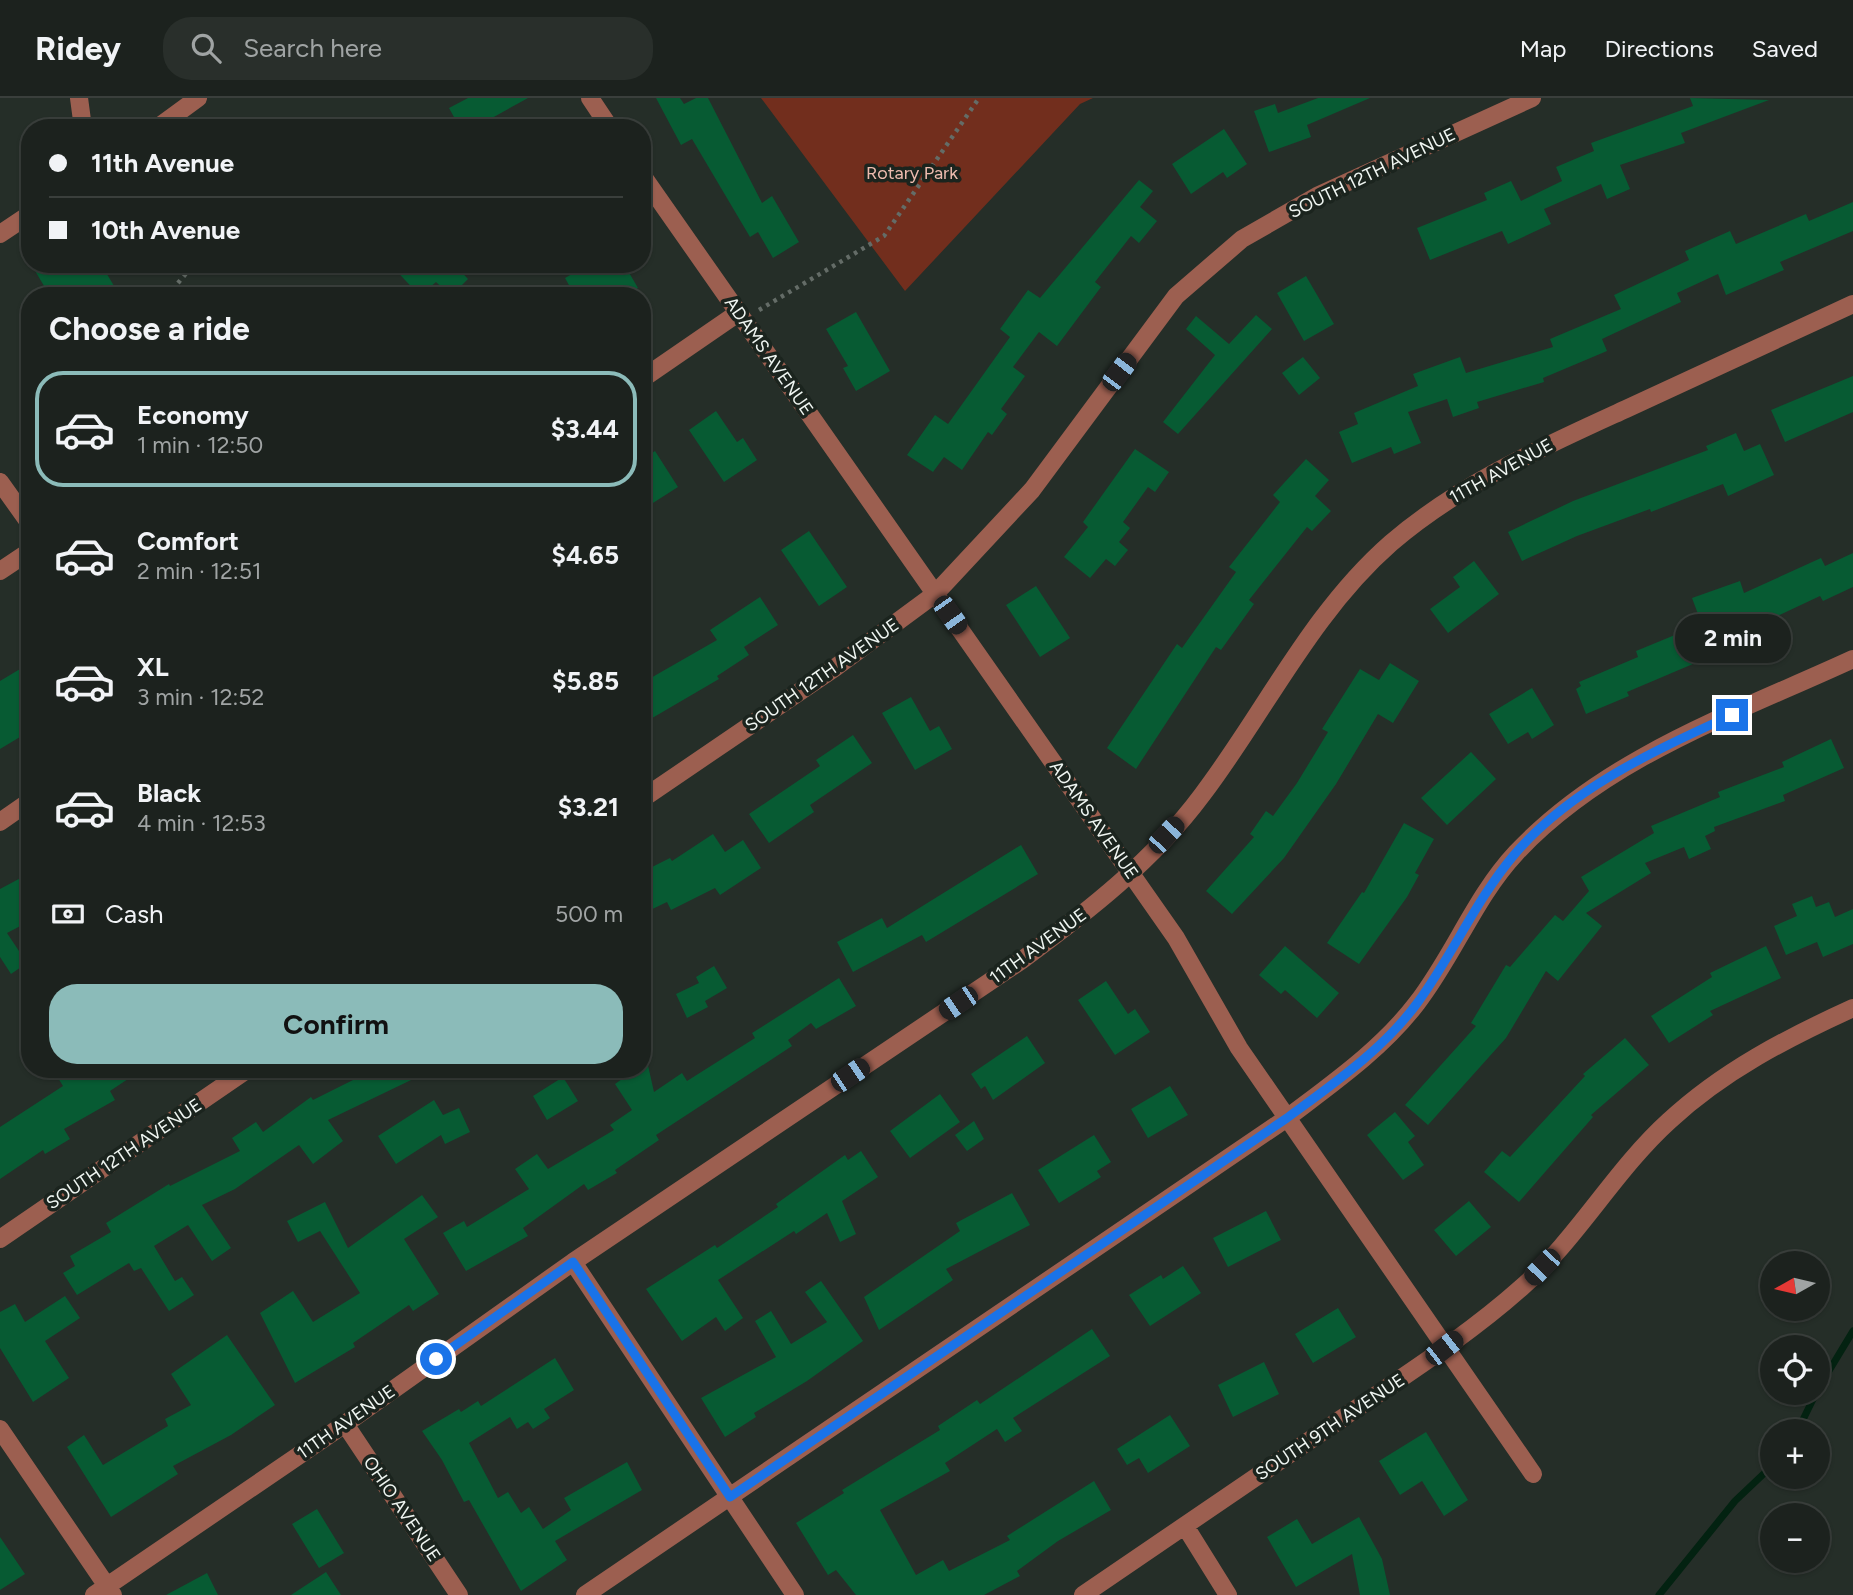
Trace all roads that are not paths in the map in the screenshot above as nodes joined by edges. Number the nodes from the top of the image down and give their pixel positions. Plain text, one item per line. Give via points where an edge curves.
1 (79, 98) edge
2 (198, 98) edge
3 (590, 98) edge
4 (1532, 98) edge
5 (82, 119) edge
6 (169, 119) edge
7 (604, 119) edge
8 (651, 188) edge
9 (21, 220) edge
10 (0, 234) edge
11 (1853, 304) edge
12 (741, 316) junction
13 (651, 373) edge
14 (0, 482) edge
15 (21, 511) edge
16 (21, 557) edge
17 (0, 571) edge
18 (935, 594) junction
19 (1853, 659) edge
20 (651, 793) edge
21 (21, 807) edge
22 (0, 822) edge
23 (1131, 873) junction
24 (1853, 1008) edge
25 (235, 1078) edge
26 (1287, 1118) junction
27 (0, 1239) edge
28 (573, 1262) junction
29 (1444, 1348) junction
30 (345, 1424) junction
31 (0, 1429) edge
32 (1533, 1474) dead end
33 (730, 1497) junction
34 (1185, 1526) junction
35 (105, 1592) edge
36 (459, 1595) edge
37 (585, 1595) edge
38 (795, 1595) edge
39 (1083, 1595) edge
40 (1228, 1595) edge

1 - 5 street
2 - 6 street
3 - 7 street
4 - 18 street, SOUTH 12TH AVENUE via 1317,196 1242,239 1176,296 1032,490
8 - 12 street, ADAMS AVENUE
9 - 10 street
11 - 23 street, 11TH AVENUE via 1527,454 1452,495 1390,544 1333,602 1201,797
12 - 13 street
12 - 18 street, ADAMS AVENUE
14 - 15 street
16 - 17 street
18 - 20 street, SOUTH 12TH AVENUE
18 - 23 street, ADAMS AVENUE
19 - 26 street via 1636,759 1567,806 1515,853 1482,897 1417,1003 1358,1065
21 - 22 street
23 - 26 street, ADAMS AVENUE
23 - 28 street, 11TH AVENUE via 1022,960
24 - 29 street, SOUTH 9TH AVENUE via 1800,1031 1728,1073 1668,1121 1580,1227 1522,1287
25 - 27 street, SOUTH 12TH AVENUE
26 - 29 street, ADAMS AVENUE
26 - 33 street
28 - 30 street, 11TH AVENUE
28 - 33 street
29 - 32 street, ADAMS AVENUE
29 - 34 street, SOUTH 9TH AVENUE
30 - 35 street, 11TH AVENUE
30 - 36 street, OHIO AVENUE
31 - 35 street
33 - 37 street
33 - 38 street
34 - 39 street, SOUTH 9TH AVENUE
34 - 40 street

